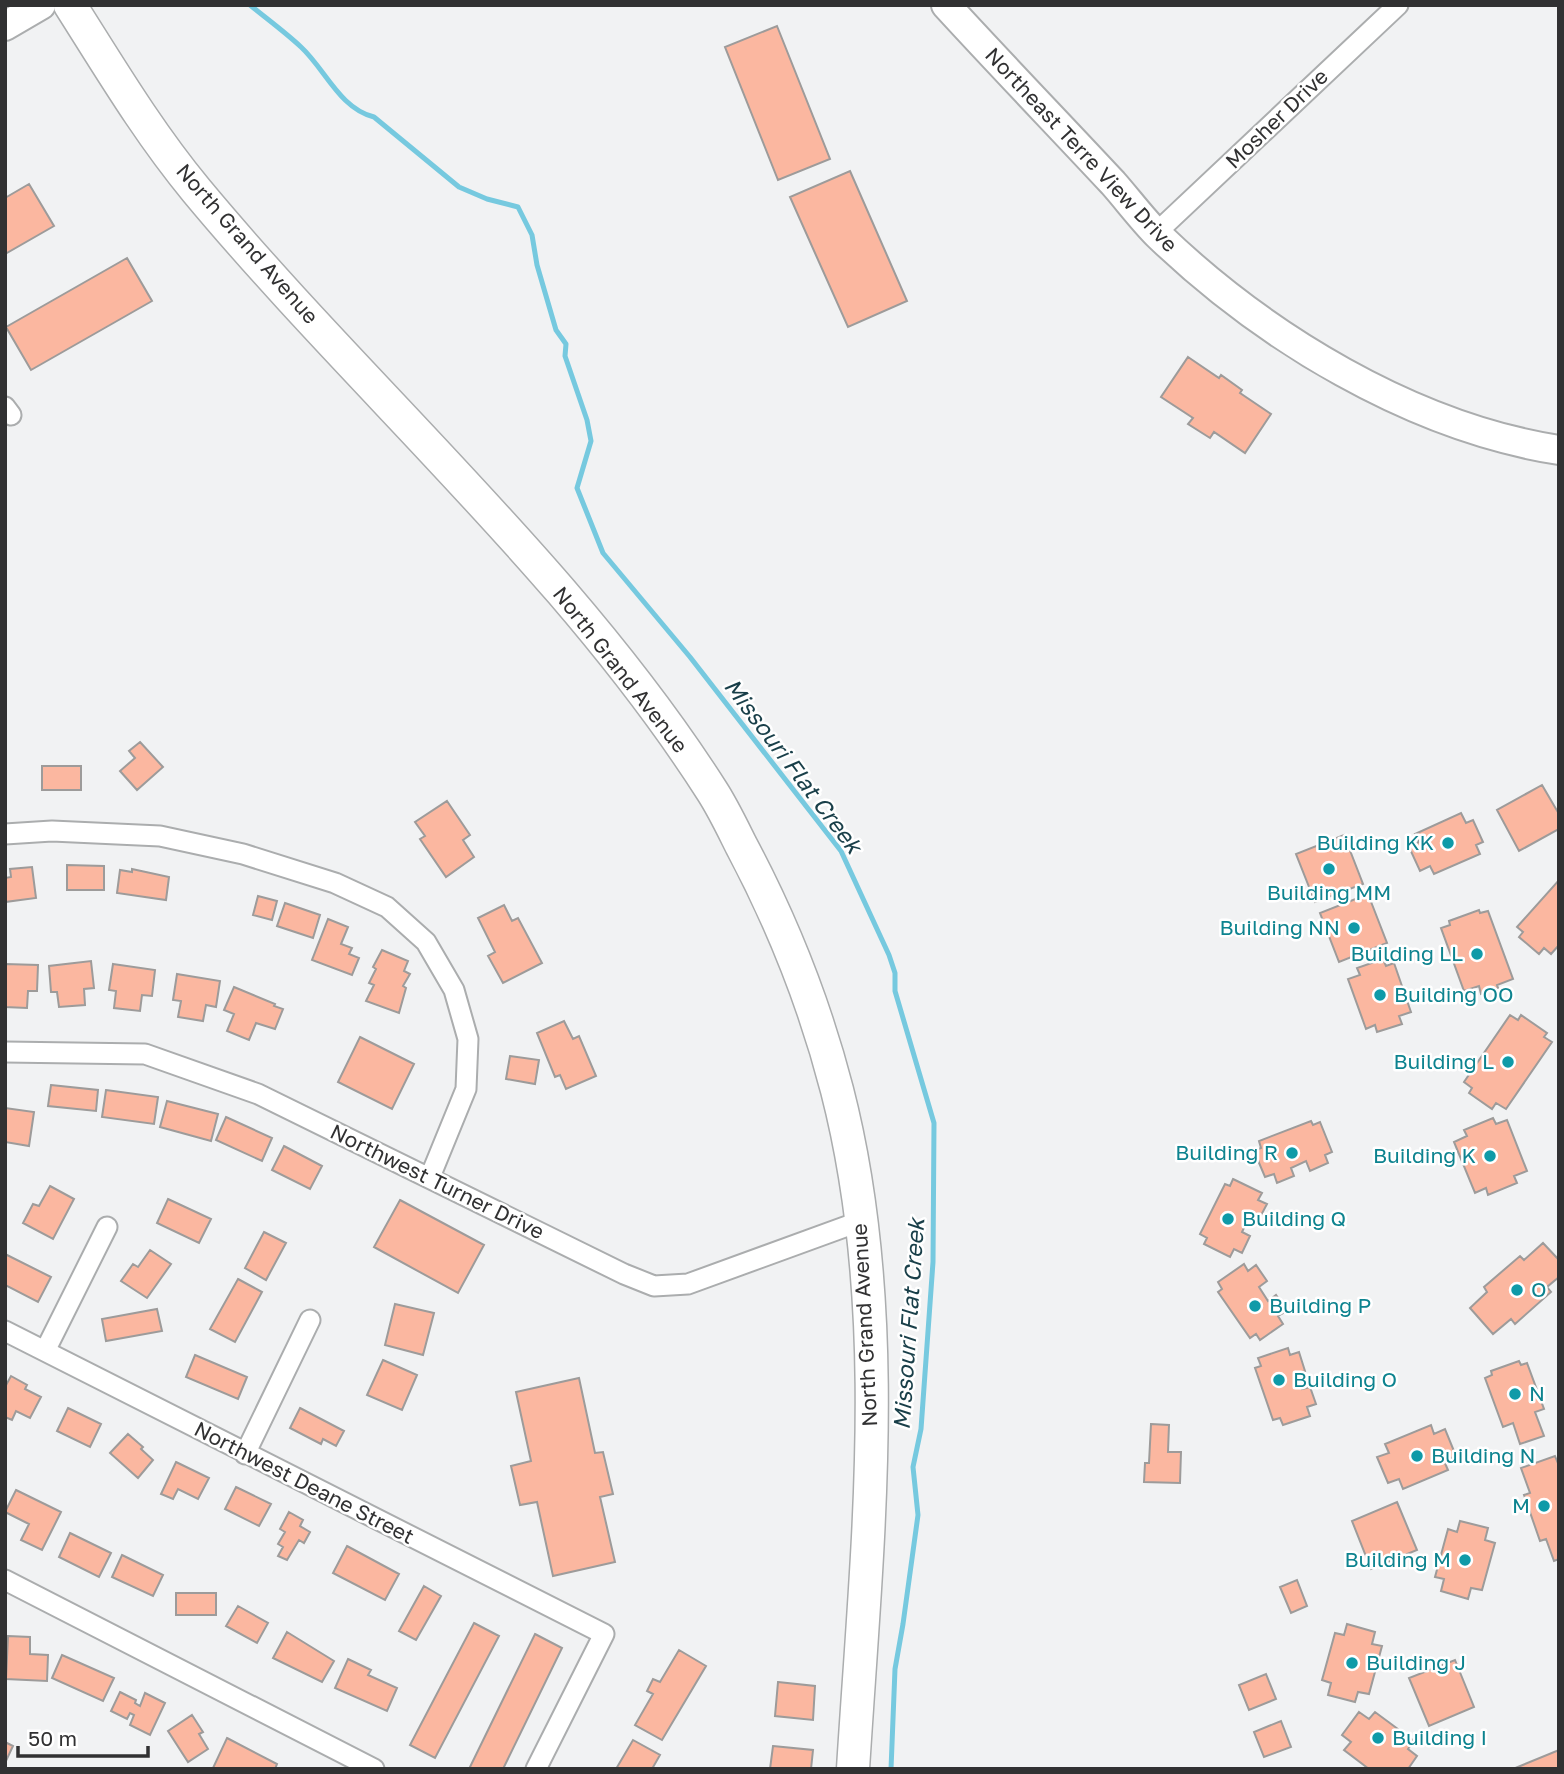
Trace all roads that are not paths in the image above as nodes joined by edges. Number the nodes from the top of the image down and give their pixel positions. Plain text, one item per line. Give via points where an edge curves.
1 (41, 5) edge
2 (70, 5) edge
3 (946, 5) edge
4 (1398, 5) edge
5 (5, 26) edge
6 (1156, 233) junction
7 (1559, 450) edge
8 (5, 835) edge
9 (5, 1052) edge
10 (430, 1177) junction
11 (861, 1221) junction
12 (107, 1227) dead end
13 (310, 1320) dead end
14 (5, 1331) edge
15 (45, 1351) junction
16 (245, 1454) junction
17 (5, 1580) edge
18 (374, 1769) edge
19 (536, 1769) edge
20 (853, 1769) edge

1 - 5 main road
2 - 11 main road, North Grand Avenue via 149,129 194,187 593,630 660,713 716,796 764,889 812,1006 838,1092
3 - 6 main road, Northeast Terre View Drive
4 - 6 street, Mosher Drive
6 - 7 main road, Northeast Terre View Drive via 1250,313 1336,368 1428,413
8 - 10 street via 52,831 160,836 243,854 335,883 387,907 426,942 454,990 468,1039 466,1089
9 - 10 street, Northwest Turner Drive via 145,1054 258,1094
10 - 11 street, Northwest Turner Drive via 654,1286 688,1284
11 - 20 main road, North Grand Avenue via 872,1447
12 - 15 street
13 - 16 street
14 - 15 street, Northwest Deane Street
15 - 16 street, Northwest Deane Street
16 - 19 street, Northwest Deane Street via 604,1634
17 - 18 street

